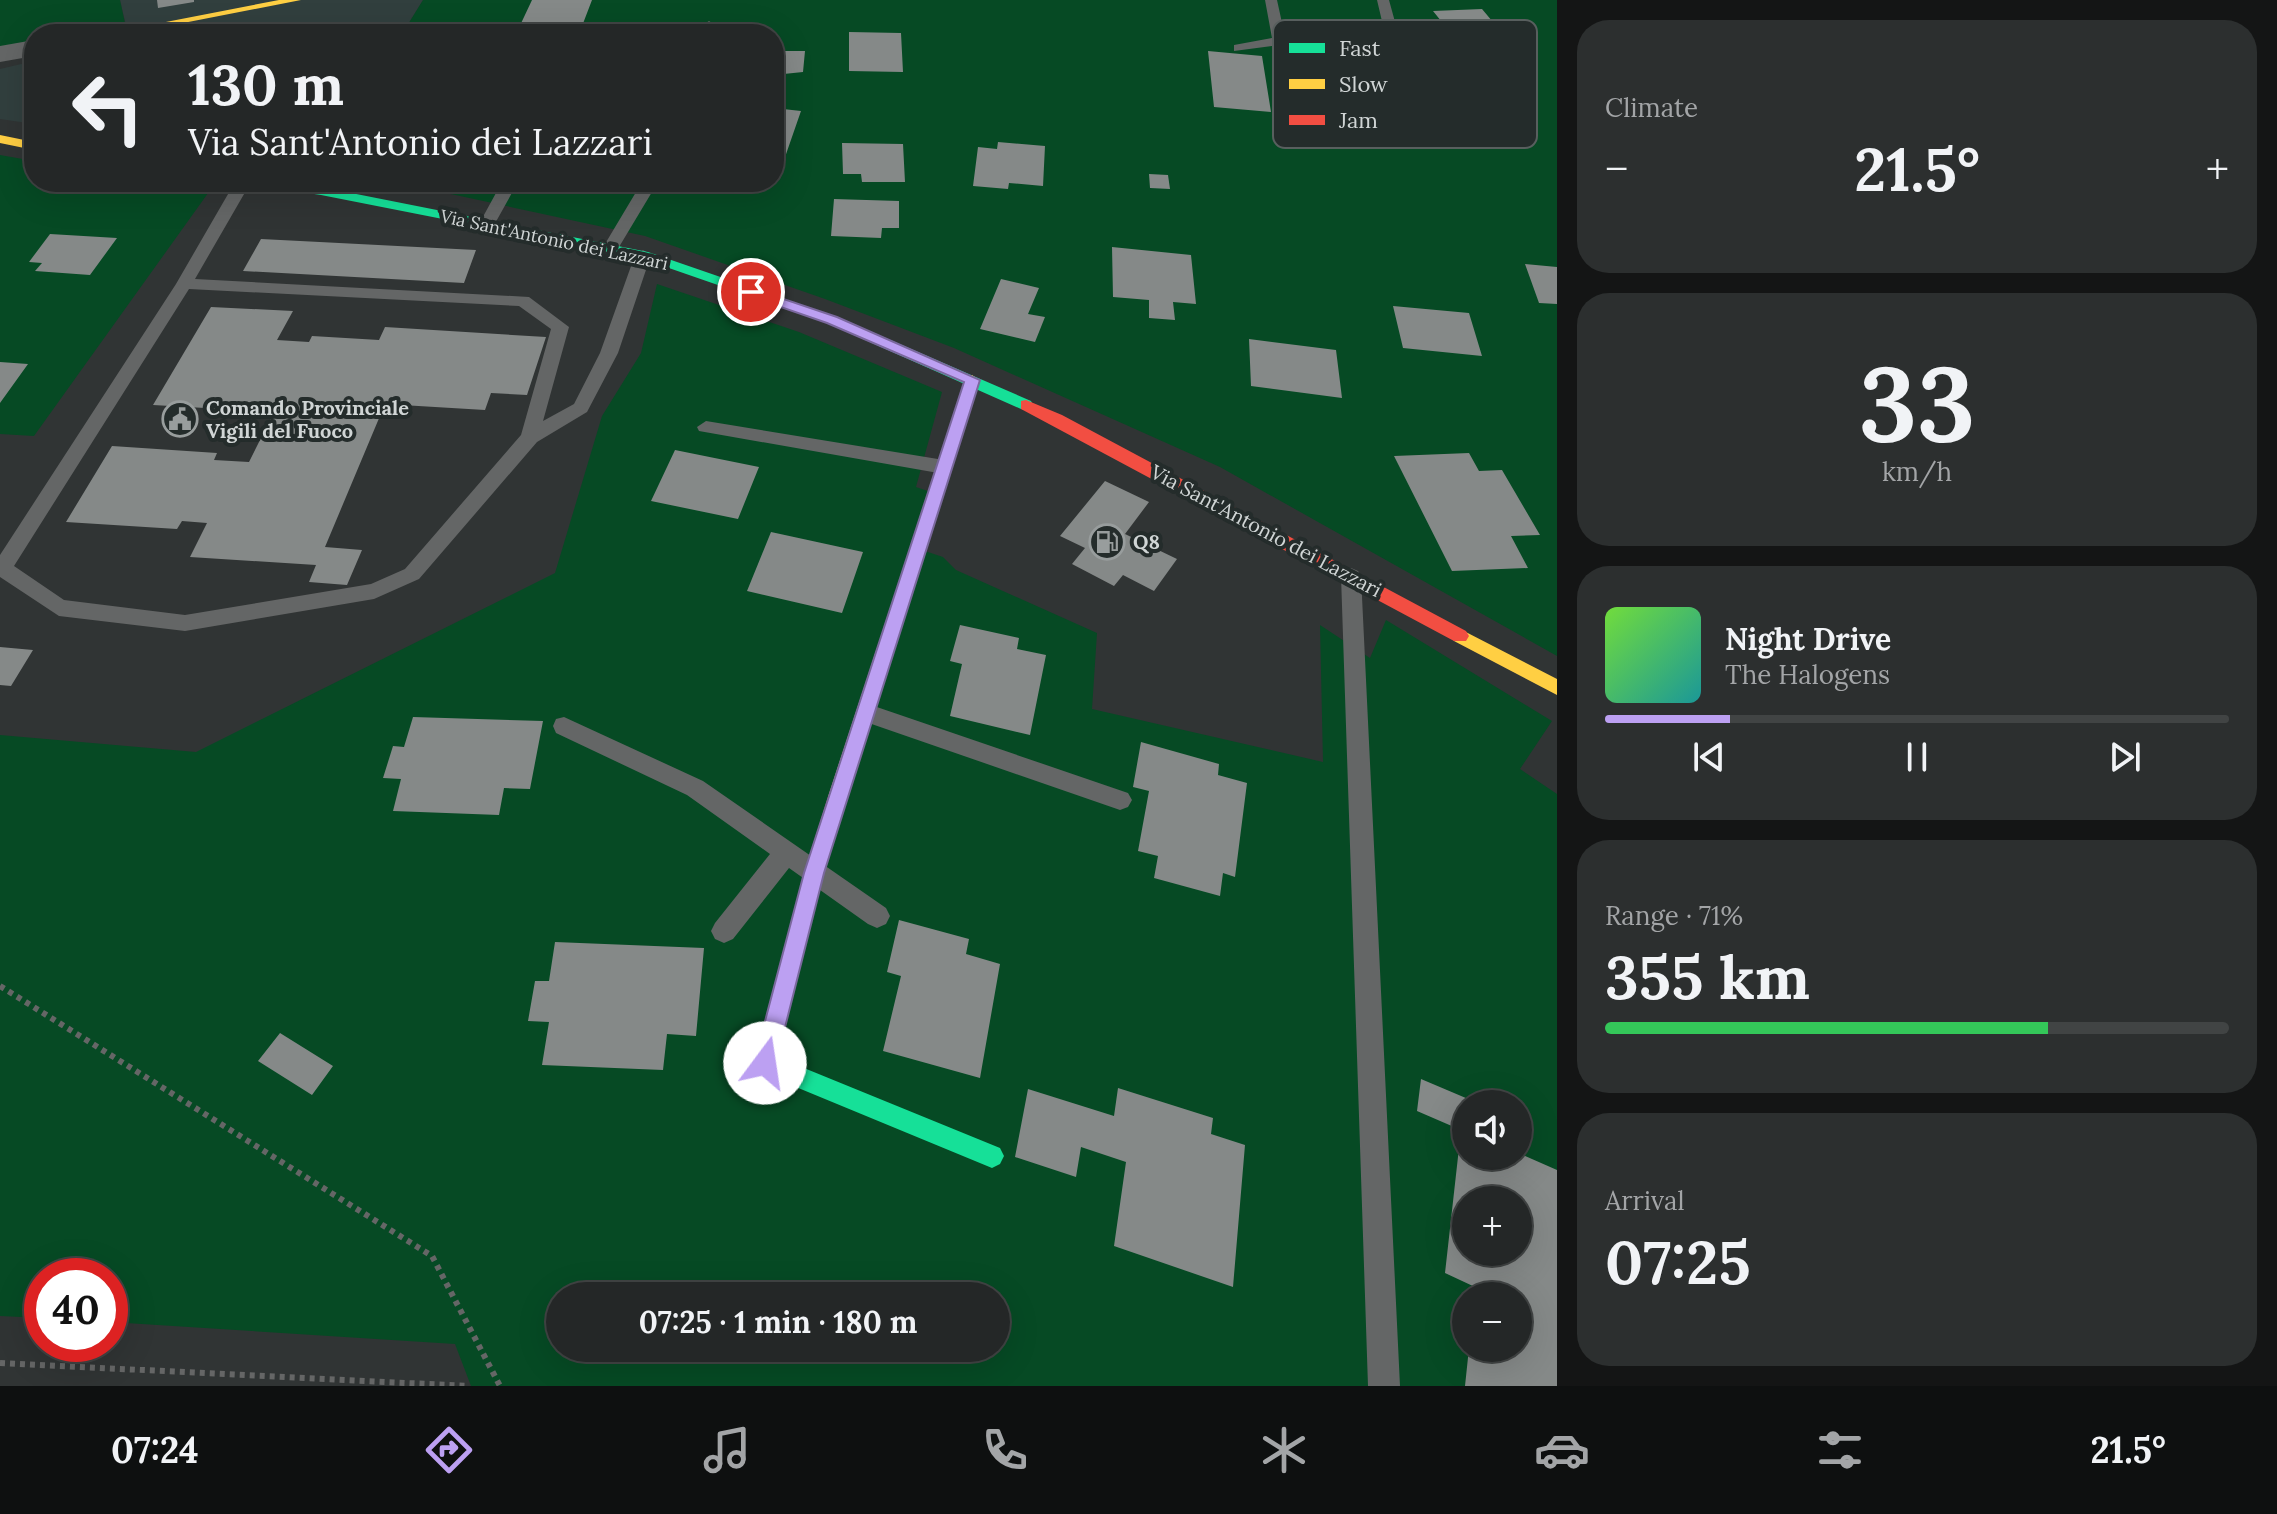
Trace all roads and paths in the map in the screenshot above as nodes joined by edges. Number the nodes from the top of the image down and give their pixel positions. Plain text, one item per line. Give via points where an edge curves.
1 (296, 0) edge
2 (1271, 0) edge
3 (1383, 0) edge
4 (1275, 20) edge
5 (1388, 20) edge
6 (164, 24) edge
7 (1273, 42) edge
8 (1239, 48) dead end
9 (24, 50) edge
10 (0, 54) edge
11 (0, 139) edge
12 (24, 144) edge
13 (237, 192) edge
14 (314, 192) edge
15 (505, 192) edge
16 (644, 192) edge
17 (487, 224) junction
18 (610, 249) junction
19 (643, 255) junction
20 (184, 284) junction
21 (972, 380) junction
22 (706, 427) dead end
23 (530, 437) junction
24 (944, 467) junction
25 (1351, 576) junction
26 (1557, 688) edge
27 (868, 713) junction
28 (564, 726) dead end
29 (1120, 800) dead end
30 (786, 853) junction
31 (814, 873) junction
32 (877, 916) dead end
33 (724, 931) dead end
34 (0, 986) edge
35 (992, 1156) dead end
36 (0, 1363) edge
37 (468, 1386) edge
38 (500, 1386) edge
39 (1384, 1386) edge

1 - 6 street
2 - 4 lane
3 - 5 lane
7 - 8 lane
9 - 10 street
11 - 12 street
13 - 20 lane
14 - 17 street, Via Sant'Antonio dei Lazzari
15 - 17 lane
16 - 18 lane
17 - 18 street, Via Sant'Antonio dei Lazzari
18 - 19 street, Via Sant'Antonio dei Lazzari
19 - 21 street, Via Sant'Antonio dei Lazzari via 832,320
19 - 23 lane via 609,353 581,408
20 - 23 lane via 523,301 560,327
20 - 23 lane via 2,568 59,608 185,623 374,591 412,574
21 - 24 street
21 - 25 street, Via Sant'Antonio dei Lazzari via 1057,419
22 - 24 lane
24 - 27 street
25 - 26 street, Via Sant'Antonio dei Lazzari
25 - 39 lane
27 - 29 lane
27 - 31 street
28 - 30 lane via 695,788
30 - 31 lane
30 - 33 lane
31 - 32 lane
31 - 35 street via 765,1063
34 - 38 path via 432,1256
36 - 37 path

